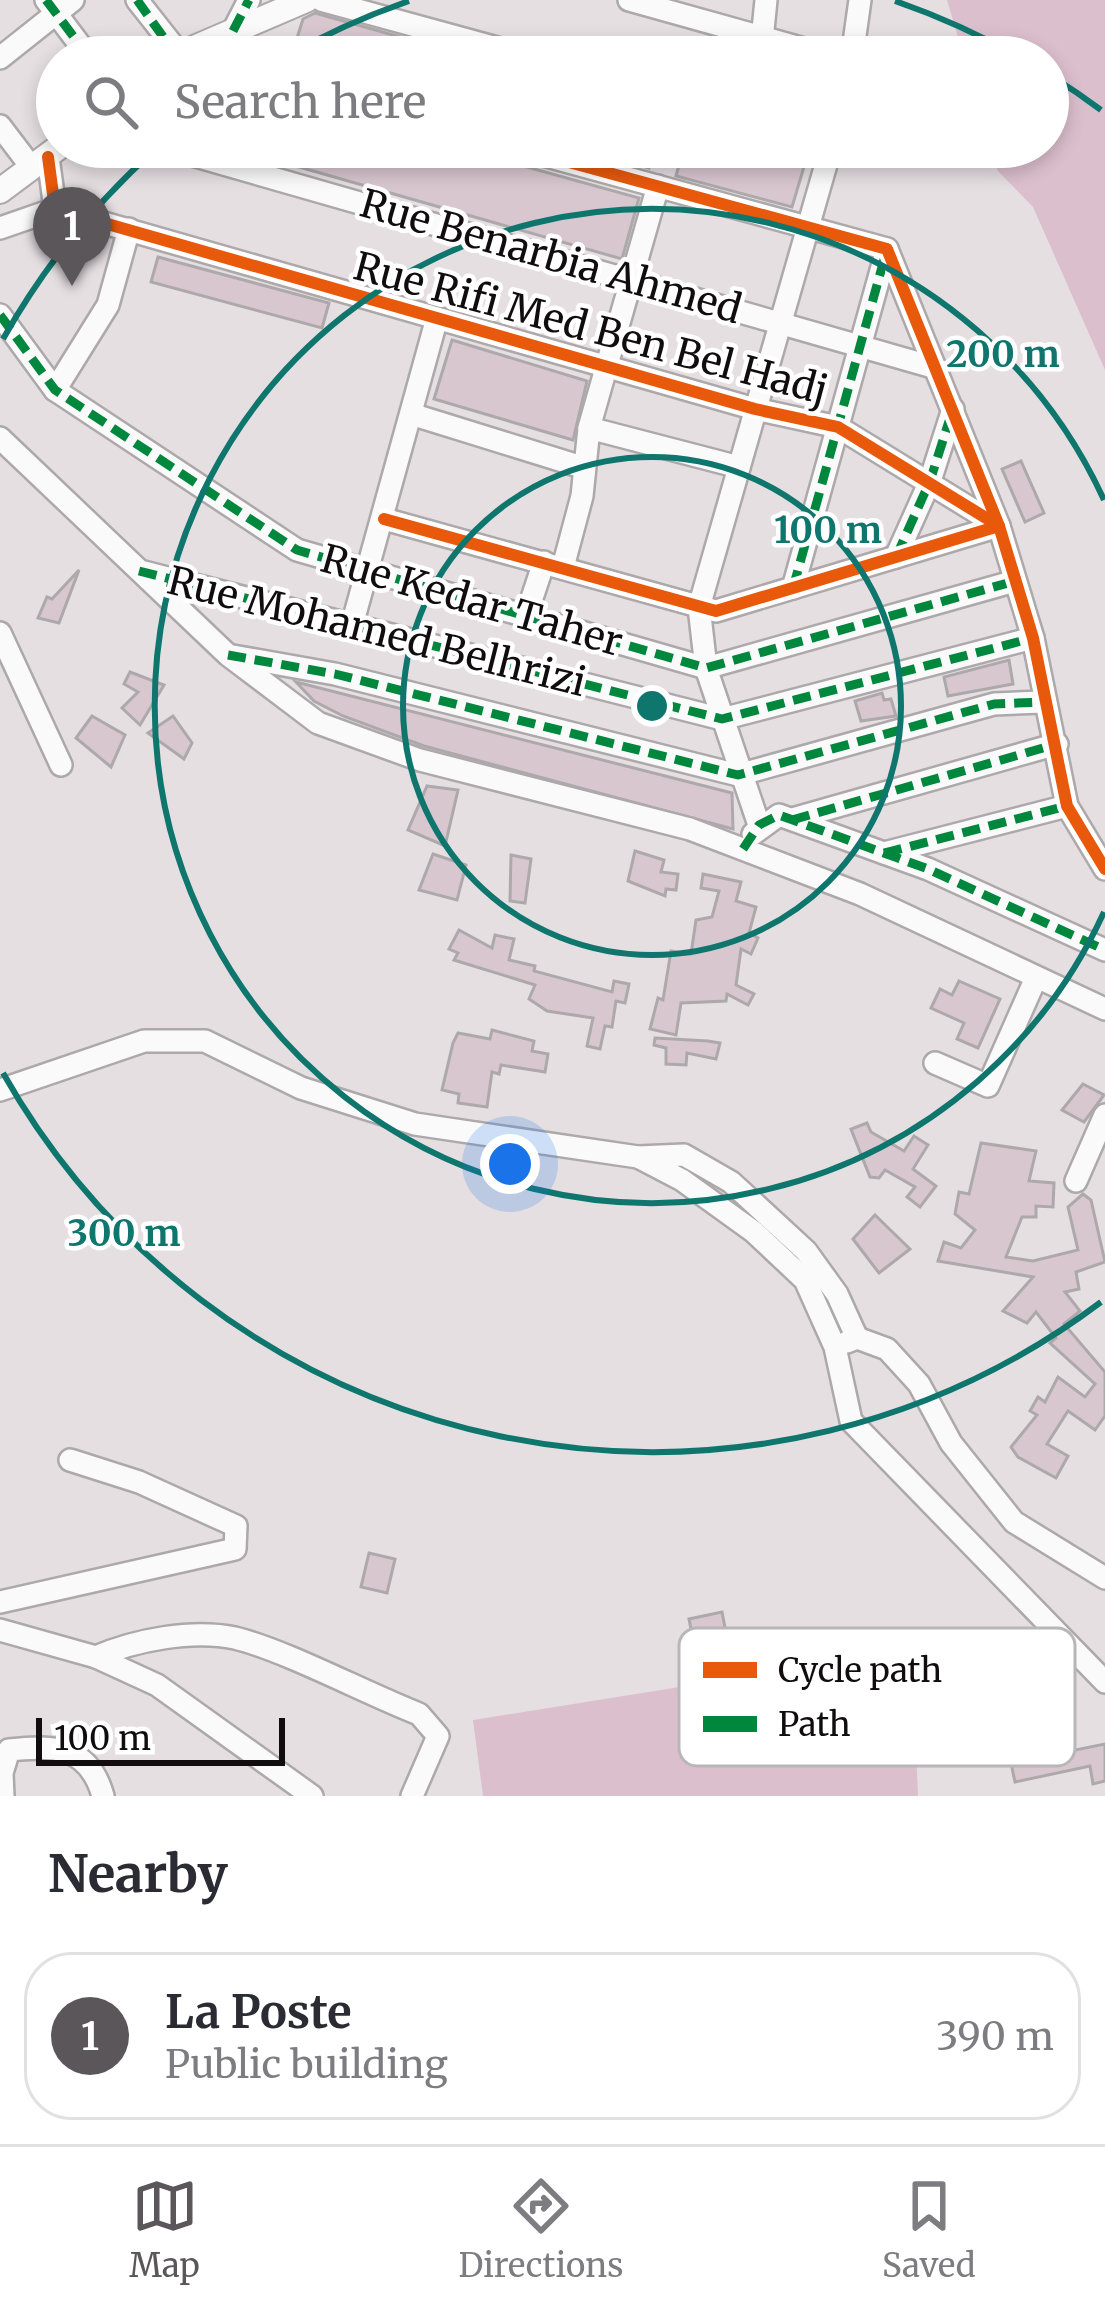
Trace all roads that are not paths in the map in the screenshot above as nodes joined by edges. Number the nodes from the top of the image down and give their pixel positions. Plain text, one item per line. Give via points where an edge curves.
1 (137, 0) edge
2 (249, 0) edge
3 (306, 0) edge
4 (321, 0) edge
5 (629, 0) edge
6 (766, 0) edge
7 (860, 0) edge
8 (58, 4) edge
9 (657, 4) edge
10 (233, 32) junction
11 (77, 36) edge
12 (163, 36) edge
13 (224, 36) edge
14 (453, 36) edge
15 (750, 36) edge
16 (762, 36) edge
17 (855, 36) edge
18 (0, 58) edge
19 (0, 126) edge
20 (36, 150) edge
21 (36, 164) edge
22 (48, 168) edge
23 (239, 168) edge
24 (592, 168) edge
25 (825, 168) edge
26 (658, 186) junction
27 (0, 191) edge
28 (55, 208) junction
29 (807, 227) junction
30 (0, 228) edge
31 (128, 229) junction
32 (887, 249) junction
33 (633, 279) junction
34 (0, 315) edge
35 (437, 318) junction
36 (781, 321) junction
37 (860, 345) junction
38 (607, 367) junction
39 (936, 368) junction
40 (55, 390) junction
41 (755, 409) junction
42 (953, 409) junction
43 (411, 414) junction
44 (838, 427) junction
45 (589, 428) junction
46 (0, 438) edge
47 (582, 466) junction
48 (739, 466) junction
49 (930, 481) junction
50 (384, 518) junction
51 (999, 526) junction
52 (896, 556) junction
53 (554, 564) junction
54 (139, 571) junction
55 (370, 571) junction
56 (1015, 581) junction
57 (793, 588) junction
58 (699, 607) junction
59 (526, 616) junction
60 (352, 625) junction
61 (0, 633) edge
62 (1033, 638) junction
63 (228, 655) junction
64 (706, 668) junction
65 (1043, 702) junction
66 (722, 719) junction
67 (1057, 744) junction
68 (61, 765) dead end
69 (738, 775) junction
70 (1067, 806) junction
71 (791, 820) junction
72 (759, 825) junction
73 (743, 849) junction
74 (884, 853) junction
75 (1105, 869) edge
76 (1105, 950) edge
77 (1035, 980) junction
78 (1105, 1009) edge
79 (935, 1063) dead end
80 (0, 1090) edge
81 (1105, 1115) edge
82 (638, 1157) junction
83 (1076, 1181) dead end
84 (856, 1338) junction
85 (835, 1347) junction
86 (70, 1460) dead end
87 (1105, 1578) edge
88 (0, 1602) edge
89 (1052, 1628) edge
90 (0, 1630) edge
91 (1075, 1651) edge
92 (96, 1657) junction
93 (1105, 1682) edge
94 (3, 1796) edge
95 (104, 1796) edge
96 (312, 1796) edge
97 (412, 1796) edge

1 - 12 street
2 - 10 street
3 - 10 street
4 - 14 street
5 - 9 street
6 - 16 street
7 - 17 street
8 - 11 street
8 - 18 street
9 - 15 street
10 - 13 street
19 - 20 street
21 - 27 street
22 - 28 street
23 - 33 street, Rue Benarbia Ahmed
24 - 26 street
25 - 29 street
26 - 29 street
26 - 33 street
28 - 30 street
28 - 31 street, Rue Rifi Med Ben Bel Hadj
29 - 32 street
29 - 36 street
31 - 35 street, Rue Rifi Med Ben Bel Hadj
31 - 40 street via 107,305
32 - 37 street
32 - 39 street
33 - 36 street, Rue Benarbia Ahmed
33 - 38 street
34 - 40 street, Rue Kedar Taher
35 - 38 street, Rue Rifi Med Ben Bel Hadj
35 - 43 street
36 - 37 street, Rue Benarbia Ahmed
36 - 41 street
37 - 39 street, Rue Benarbia Ahmed
37 - 44 street
38 - 41 street, Rue Rifi Med Ben Bel Hadj
38 - 45 street
39 - 42 street
40 - 55 street, Rue Kedar Taher via 297,550
41 - 44 street, Rue Rifi Med Ben Bel Hadj
41 - 48 street
42 - 49 street
42 - 51 street
43 - 47 street
43 - 50 street
44 - 49 street, Rue Rifi Med Ben Bel Hadj
44 - 57 street
45 - 47 street
45 - 48 street
46 - 54 street
47 - 53 street via 581,496
48 - 58 street
49 - 51 street, Rue Rifi Med Ben Bel Hadj
49 - 52 street
50 - 53 street
50 - 55 street
51 - 52 street
51 - 56 street
52 - 57 street
53 - 58 street
53 - 59 street
54 - 60 street, Rue Mohamed Belhrizi
54 - 63 street
55 - 59 street, Rue Kedar Taher
55 - 60 street
56 - 62 street
56 - 64 street
57 - 58 street via 716,611
58 - 64 street
59 - 64 street, Rue Kedar Taher
60 - 66 street, Rue Mohamed Belhrizi
61 - 68 street
62 - 65 street
62 - 66 street, Rue Mohamed Belhrizi
63 - 69 street via 335,674
63 - 73 street via 318,723 420,760
64 - 66 street
65 - 67 street
65 - 69 street via 994,704
66 - 69 street
67 - 70 street
67 - 71 street
69 - 72 street
70 - 74 street
70 - 75 street
71 - 72 street via 779,815
71 - 74 street
72 - 73 street
73 - 77 street via 860,894
74 - 76 street
77 - 78 street
77 - 79 street via 988,1086
80 - 82 street via 145,1041 205,1041 301,1088 416,1124
81 - 83 street
82 - 84 street via 684,1155 731,1182 806,1251
82 - 85 street via 754,1232 805,1280
84 - 85 street
84 - 87 street via 887,1348 919,1384 951,1443 1014,1522
85 - 89 street via 851,1421
86 - 88 street via 236,1526 235,1549
90 - 92 street
91 - 93 street
92 - 96 street via 157,1685
92 - 97 street via 192,1636 235,1639 419,1714 438,1736
94 - 95 street via 9,1750 33,1748 68,1749 86,1760

